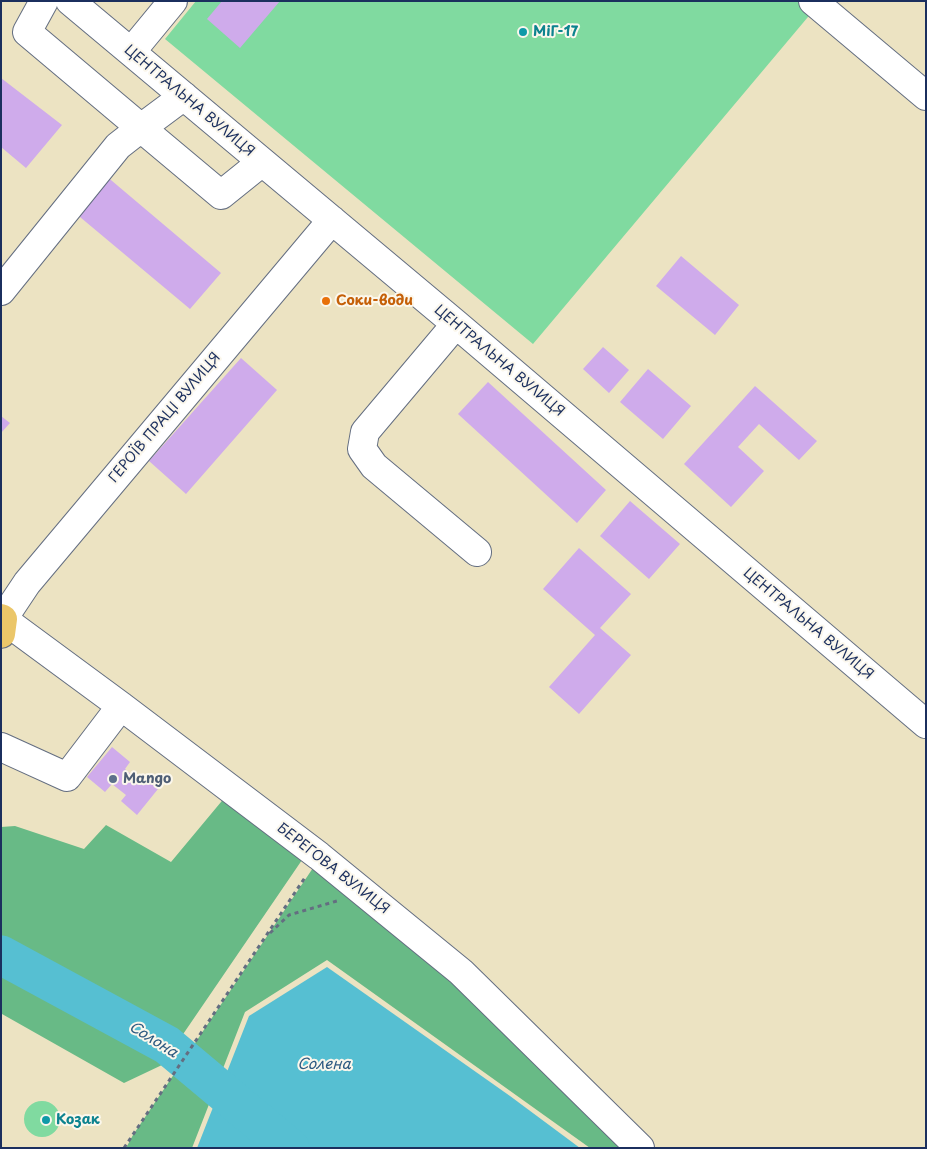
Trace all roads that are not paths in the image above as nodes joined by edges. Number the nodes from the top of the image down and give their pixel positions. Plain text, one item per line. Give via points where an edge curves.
1 (44, 1) edge
2 (70, 1) edge
3 (173, 1) edge
4 (813, 1) edge
5 (131, 52) junction
6 (184, 96) junction
7 (926, 96) edge
8 (141, 128) junction
9 (262, 162) junction
10 (332, 220) junction
11 (1, 291) edge
12 (456, 324) junction
13 (477, 552) dead end
14 (2, 624) edge
15 (121, 706) junction
16 (926, 724) edge
17 (1, 747) edge
18 (640, 1148) edge

1 - 8 street via 27,32
2 - 5 street, ЦЕНТРАЛЬНА ВУЛИЦЯ
3 - 5 street
4 - 7 street
5 - 6 street, ЦЕНТРАЛЬНА ВУЛИЦЯ
6 - 8 street
6 - 9 street, ЦЕНТРАЛЬНА ВУЛИЦЯ
8 - 9 street via 221,195
8 - 11 street via 118,146
9 - 10 street, ЦЕНТРАЛЬНА ВУЛИЦЯ
10 - 12 street, ЦЕНТРАЛЬНА ВУЛИЦЯ
10 - 14 street, ГЕРОЇВ ПРАЦІ ВУЛИЦЯ via 33,576
12 - 13 street via 365,432 362,448 374,466
12 - 16 street, ЦЕНТРАЛЬНА ВУЛИЦЯ
14 - 15 street, БЕРЕГОВА ВУЛИЦЯ
15 - 17 street via 67,777
15 - 18 street, БЕРЕГОВА ВУЛИЦЯ via 319,856 461,972

